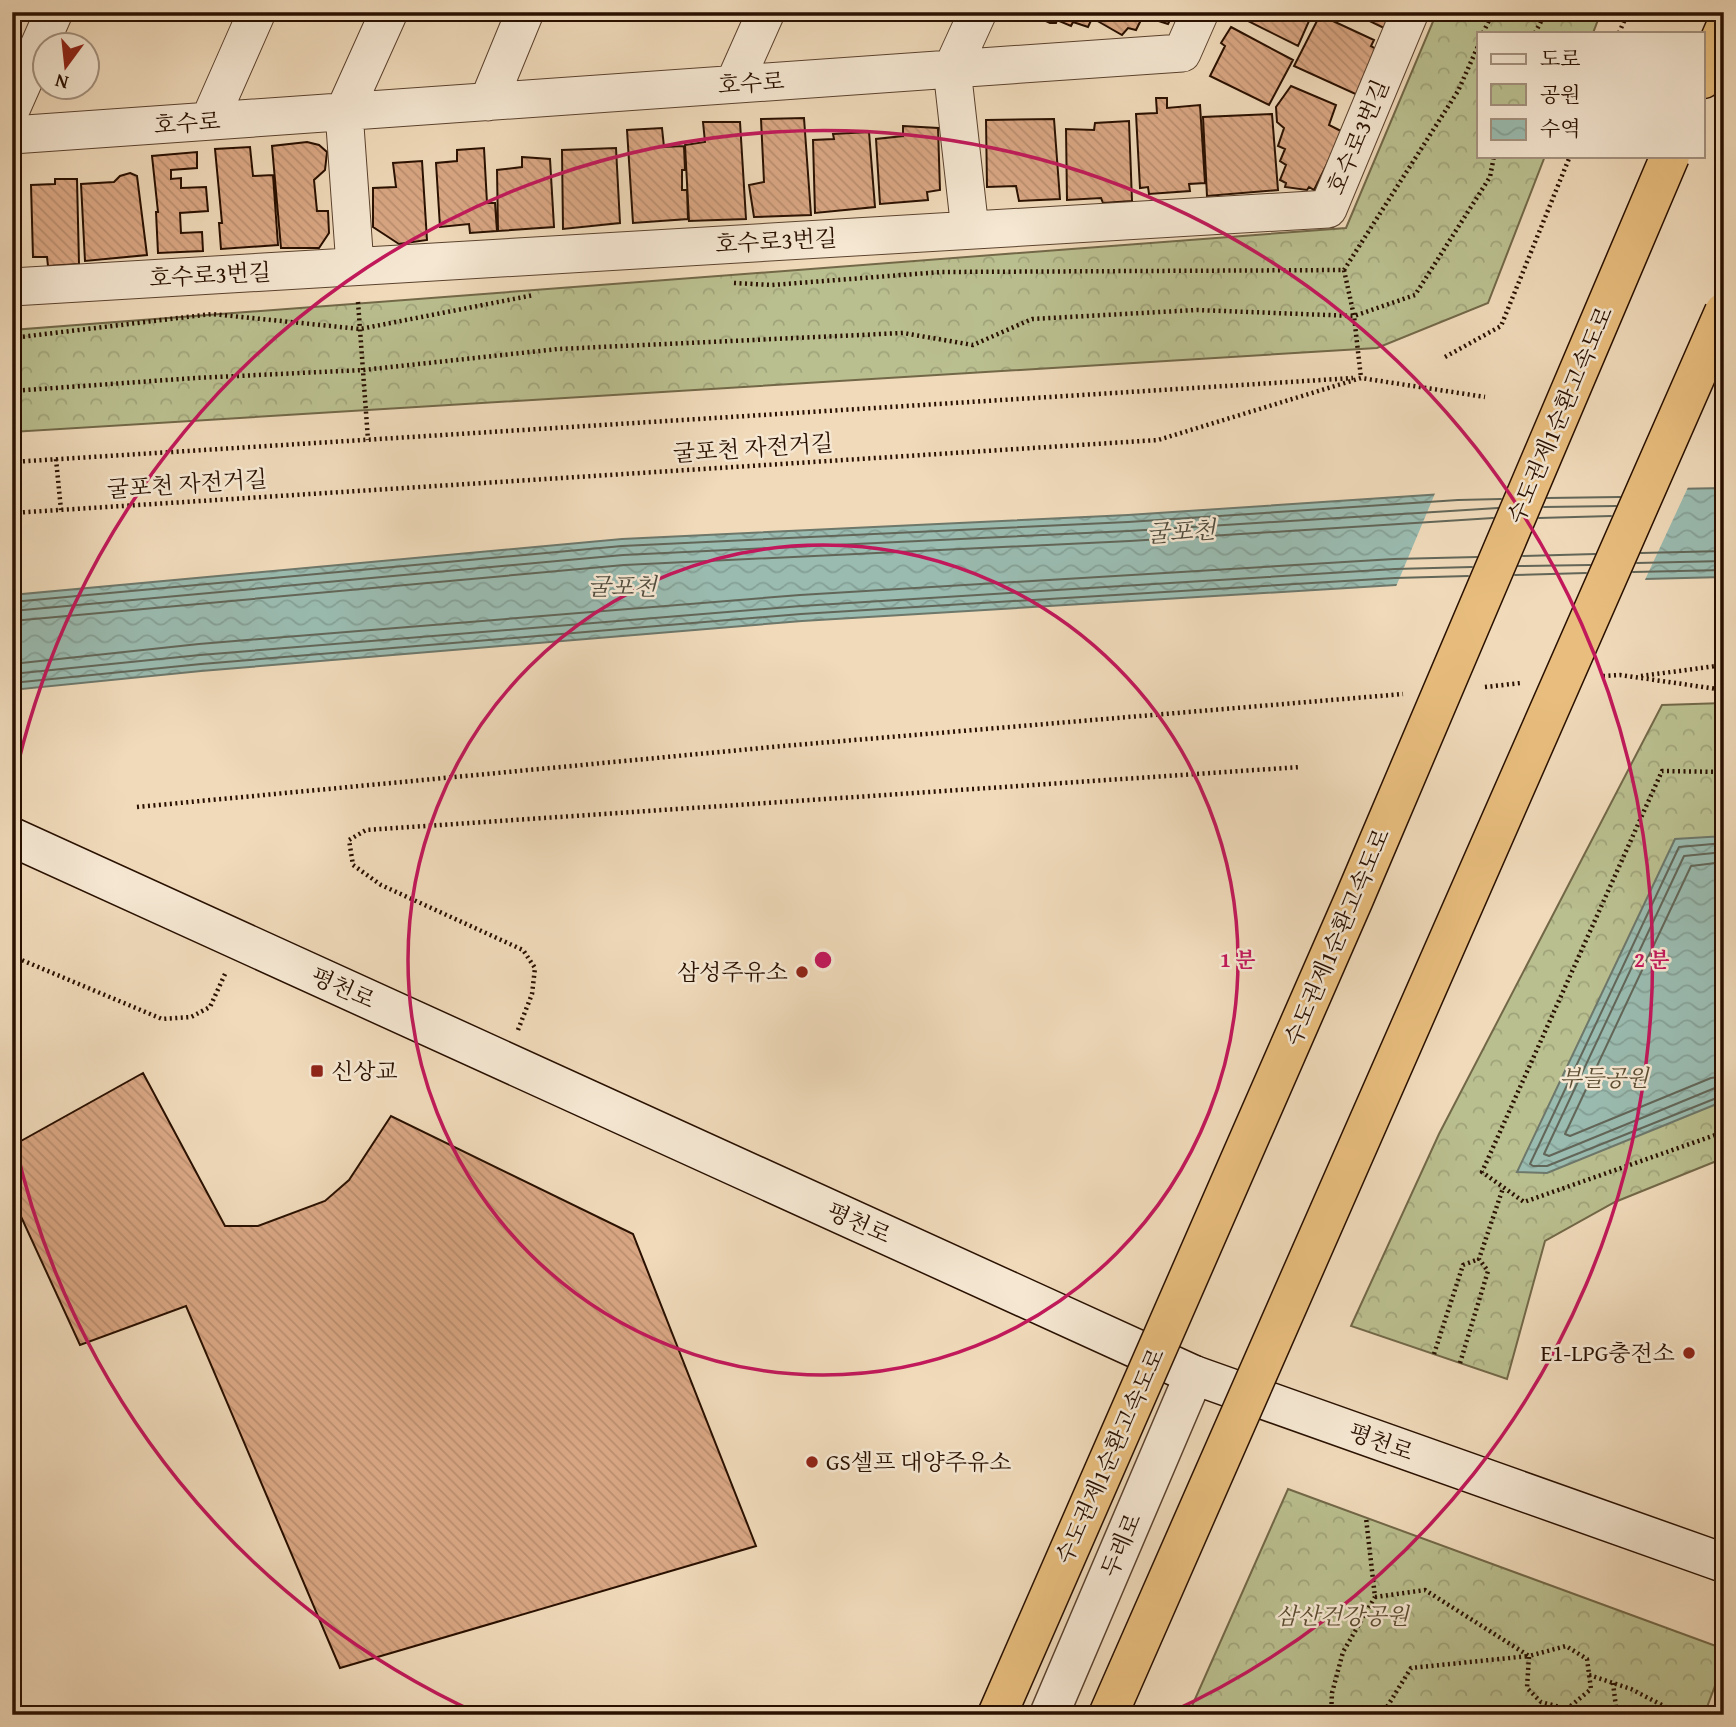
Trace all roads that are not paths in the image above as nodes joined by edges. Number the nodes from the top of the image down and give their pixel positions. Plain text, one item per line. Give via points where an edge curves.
1 (54, 12) edge
2 (257, 12) edge
3 (389, 12) edge
4 (525, 12) edge
5 (766, 12) edge
6 (978, 12) edge
7 (1200, 12) edge
8 (1410, 12) edge
9 (1724, 30) edge
10 (952, 69) junction
11 (1704, 77) edge
12 (734, 84) junction
13 (488, 102) junction
14 (12, 107) edge
15 (344, 112) junction
16 (209, 121) junction
17 (12, 135) edge
18 (1669, 158) edge
19 (970, 230) junction
20 (355, 266) junction
21 (12, 287) edge
22 (1724, 312) edge
23 (12, 837) edge
24 (1194, 1375) junction
25 (1724, 1563) edge
26 (997, 1715) edge
27 (1049, 1715) edge
28 (1108, 1715) edge

1 - 14 street
2 - 16 street
3 - 15 street
4 - 13 street
5 - 12 street
6 - 10 street
7 - 10 street via 1182,53
8 - 19 street, 호수로3번길 via 1328,209
9 - 11 highway
10 - 12 street, 호수로
10 - 19 street
12 - 13 street, 호수로
13 - 15 street, 호수로
15 - 16 street, 호수로
15 - 20 street
16 - 17 street, 호수로
18 - 26 highway, 수도권제1순환고속도로, bridge via 1354,898
19 - 20 street, 호수로3번길
20 - 21 street, 호수로3번길
22 - 28 highway, bridge
23 - 24 main road, 평천로
24 - 25 main road, 평천로
24 - 27 main road, 두레로

